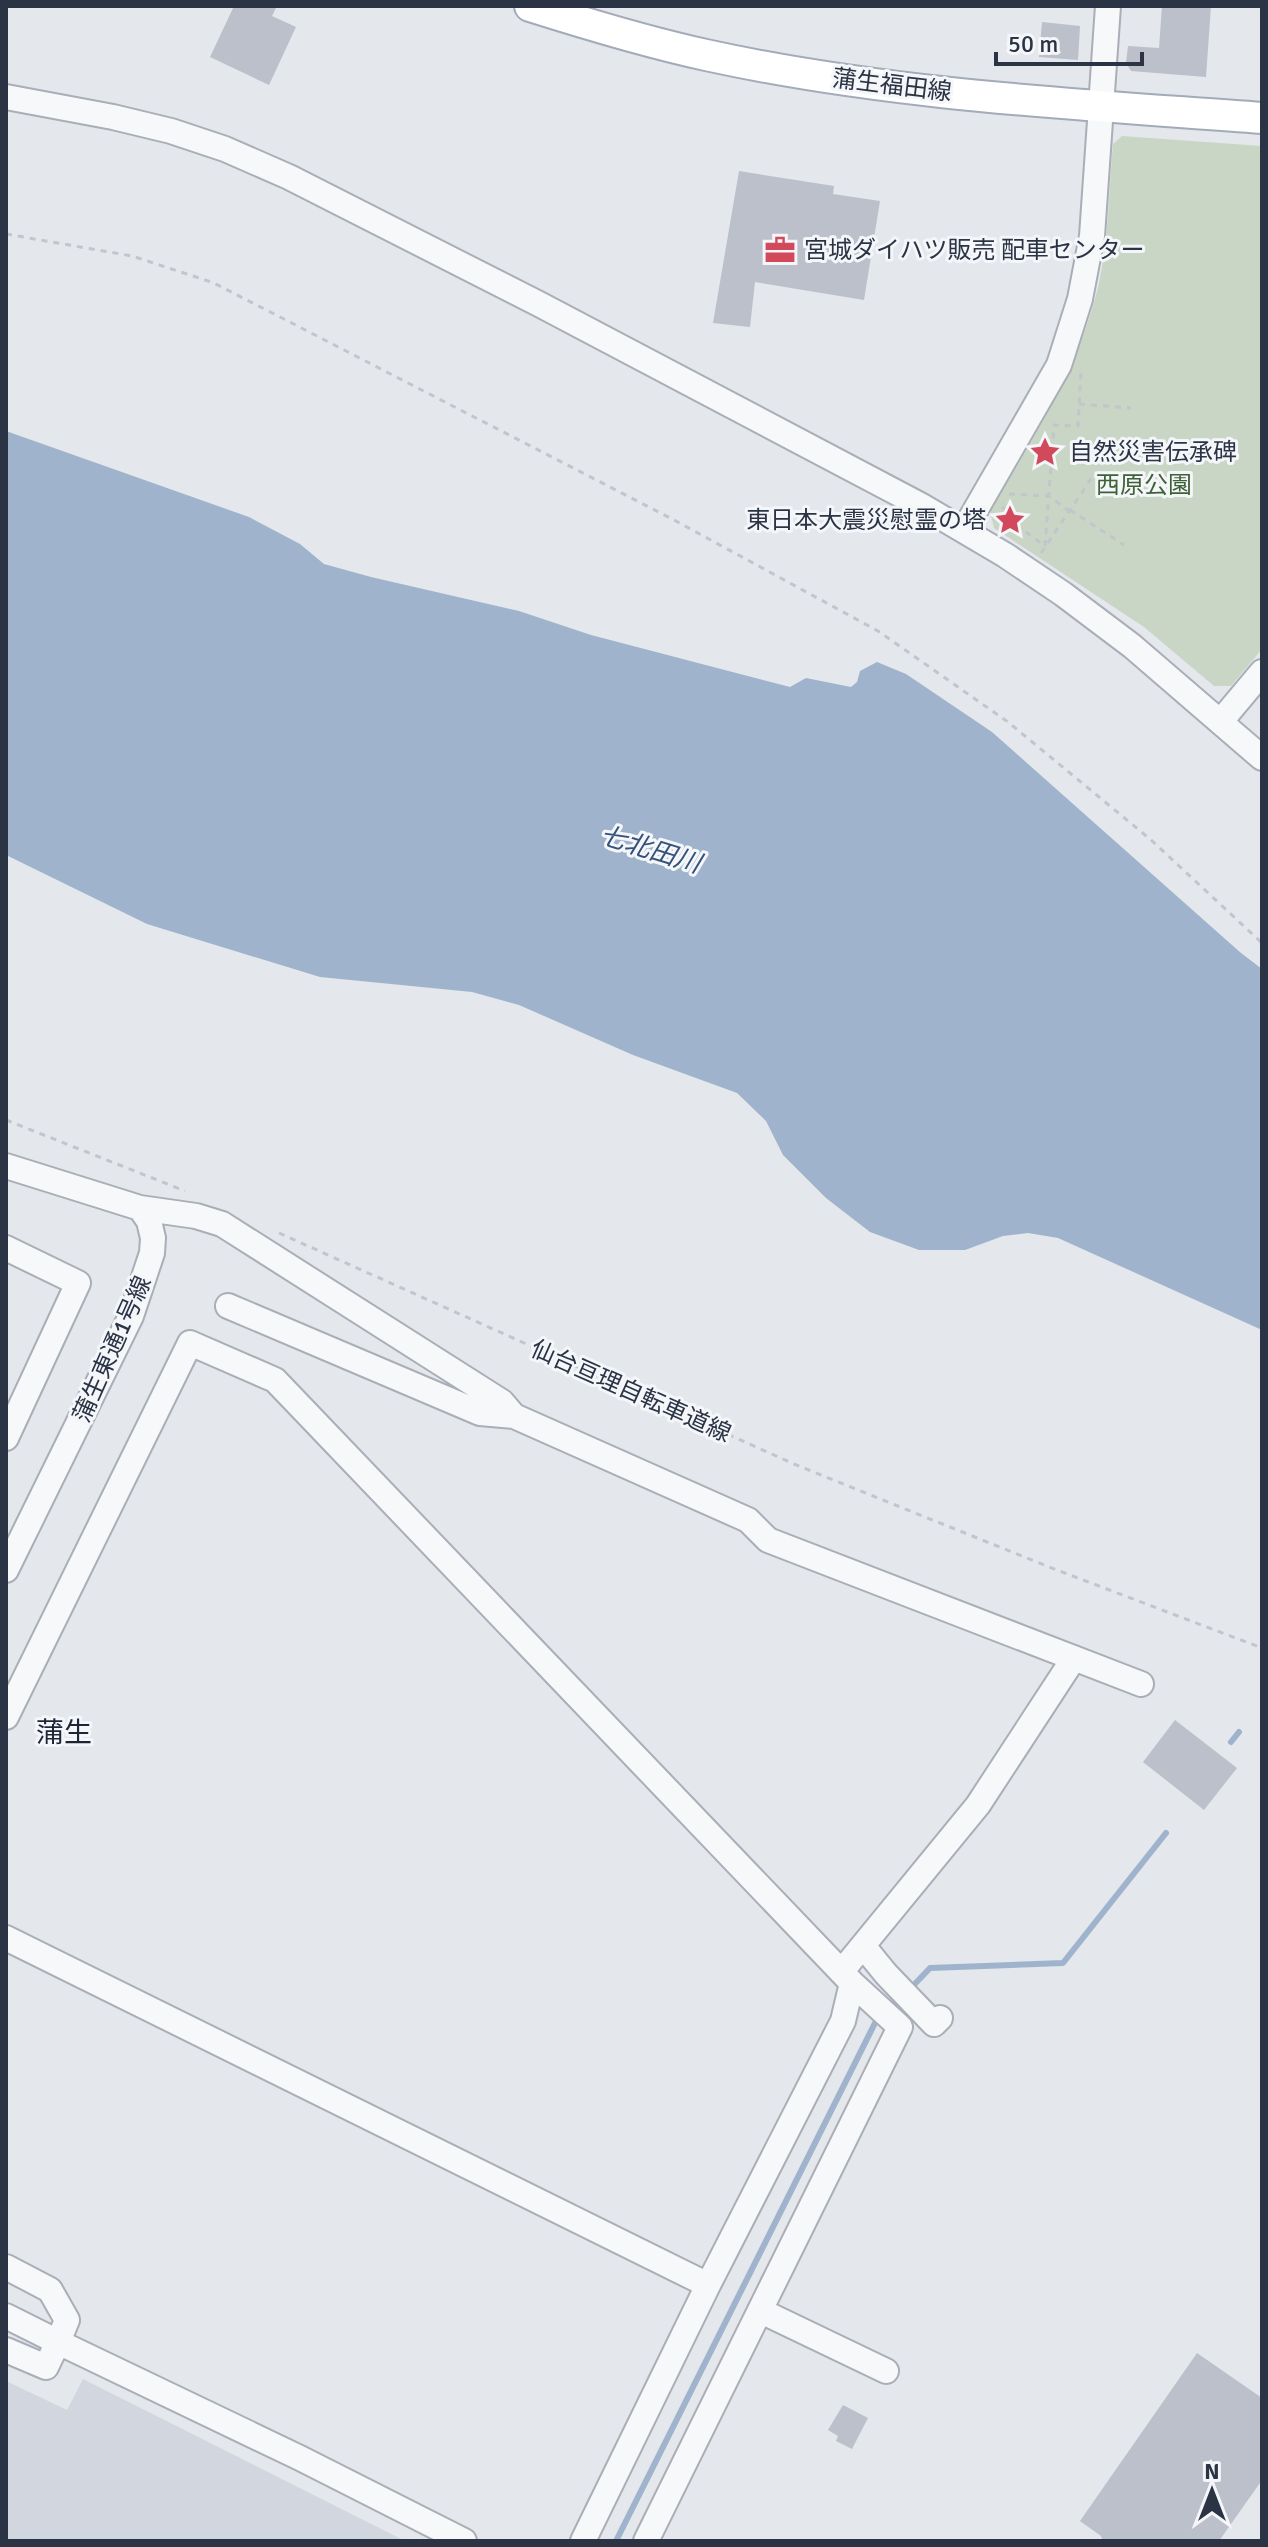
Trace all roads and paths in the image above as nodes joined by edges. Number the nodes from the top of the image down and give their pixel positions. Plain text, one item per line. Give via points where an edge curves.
1 (530, 6) edge
2 (1108, 6) edge
3 (6, 97) edge
4 (1101, 106) junction
5 (1262, 118) edge
6 (6, 234) edge
7 (1082, 363) dead end
8 (1079, 404) junction
9 (1131, 408) dead end
10 (1095, 473) dead end
11 (1009, 494) dead end
12 (1049, 496) junction
13 (1001, 506) dead end
14 (1069, 510) junction
15 (964, 530) junction
16 (1124, 545) dead end
17 (1045, 546) junction
18 (1041, 553) dead end
19 (1262, 672) edge
20 (1221, 721) junction
21 (1262, 758) edge
22 (1262, 943) edge
23 (6, 1120) edge
24 (6, 1166) edge
25 (198, 1196) dead end
26 (140, 1208) junction
27 (268, 1227) dead end
28 (6, 1248) edge
29 (228, 1306) dead end
30 (514, 1416) junction
31 (6, 1438) edge
32 (6, 1570) edge
33 (1262, 1648) edge
34 (1074, 1658) junction
35 (1141, 1684) dead end
36 (6, 1717) edge
37 (6, 1938) edge
38 (855, 1970) junction
39 (931, 2014) dead end
40 (6, 2267) edge
41 (708, 2285) junction
42 (761, 2311) junction
43 (6, 2316) edge
44 (58, 2342) junction
45 (6, 2350) edge
46 (886, 2371) dead end
47 (464, 2541) edge
48 (583, 2541) edge
49 (646, 2541) edge

1 - 4 main road, 蒲生福田線 via 705,55 816,75
2 - 4 street
3 - 15 street via 171,131 289,177
4 - 5 main road, 蒲生福田線
4 - 15 street via 1092,236 1070,331 1059,365
6 - 22 path via 132,256 214,283 878,631 1008,722 1150,839
7 - 8 path
8 - 9 path
8 - 12 path via 1078,426 1054,425
10 - 14 path
11 - 12 path
12 - 14 path
12 - 17 path
13 - 17 path
14 - 16 path
14 - 17 path
15 - 20 street via 1063,594
17 - 18 path
19 - 20 street
20 - 21 street
23 - 25 path
24 - 26 street
26 - 30 street via 222,1224 502,1402
26 - 32 street, 蒲生東通1号線 via 149,1221 152,1253 131,1316
27 - 33 path, 仙台亘理自転車道線 via 794,1464
28 - 31 street via 78,1283
29 - 30 street via 480,1413
30 - 34 street via 748,1520 768,1540
34 - 35 street
34 - 38 street via 978,1805
36 - 38 street via 190,1343 275,1380
37 - 41 street
38 - 39 street via 886,1974
38 - 41 street via 843,2021
38 - 42 street via 900,2027
40 - 44 street via 50,2290 67,2320
41 - 48 street
42 - 46 street
42 - 49 street
43 - 44 street
44 - 45 street via 46,2367
44 - 47 street

